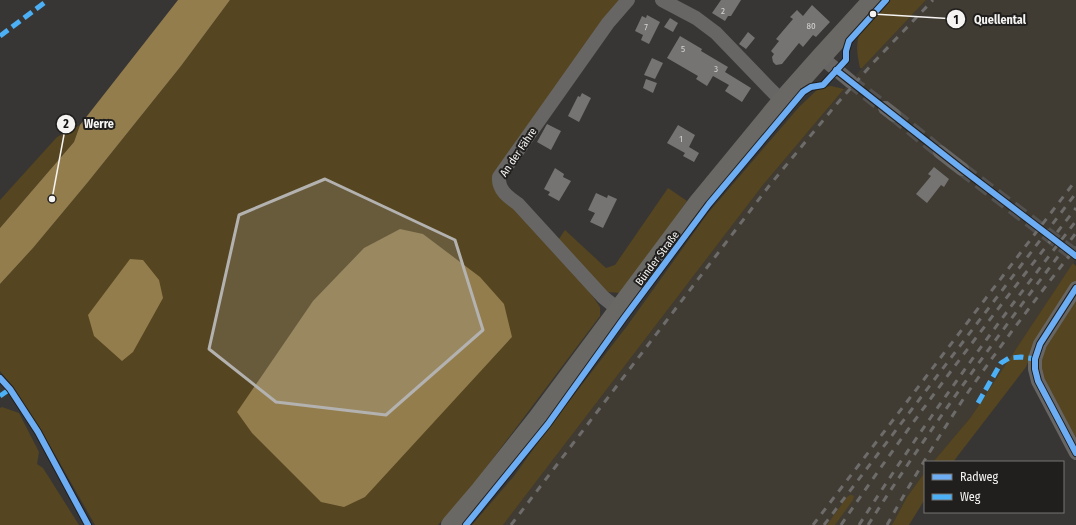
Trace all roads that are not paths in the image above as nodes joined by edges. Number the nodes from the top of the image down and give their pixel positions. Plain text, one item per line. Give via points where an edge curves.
1 (628, 0) edge
2 (662, 0) edge
3 (873, 0) edge
4 (821, 57) junction
5 (850, 81) tunnel mouth
6 (782, 101) junction
7 (940, 152) tunnel mouth
8 (962, 169) tunnel mouth
9 (1076, 288) edge
10 (618, 310) junction
11 (1076, 453) edge
12 (451, 525) edge

1 - 10 street, An der Fähre via 603,30 499,177 502,190 508,198 518,204
2 - 6 street via 696,18 716,33
3 - 4 main road, Bünder Straße
4 - 5 street
4 - 6 main road, Bünder Straße
6 - 10 main road, Bünder Straße via 699,202
7 - 8 street
9 - 11 street via 1040,344 1035,359 1038,380
10 - 12 main road, Bünder Straße via 538,418

